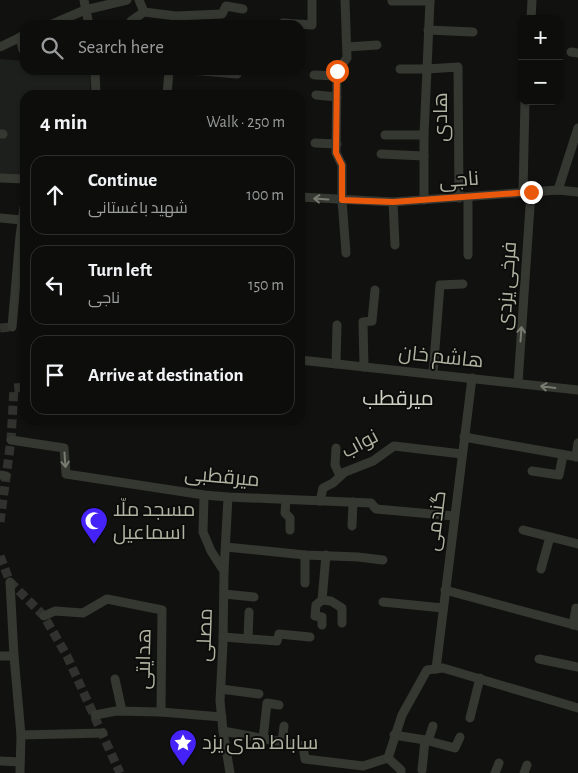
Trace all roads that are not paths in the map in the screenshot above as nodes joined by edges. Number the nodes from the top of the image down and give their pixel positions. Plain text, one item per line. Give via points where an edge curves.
1 (84, 0) edge
2 (127, 0) edge
3 (140, 0) edge
4 (312, 0) edge
5 (345, 0) edge
6 (532, 0) edge
7 (392, 1) edge
8 (430, 1) edge
9 (243, 8) dead end
10 (85, 10) junction
11 (144, 12) junction
12 (531, 15) edge
13 (62, 20) edge
14 (87, 20) edge
15 (131, 20) edge
16 (305, 25) edge
17 (428, 30) junction
18 (473, 32) dead end
19 (20, 37) edge
20 (377, 45) dead end
21 (0, 47) edge
22 (347, 48) junction
23 (427, 68) junction
24 (400, 69) dead end
25 (95, 75) edge
26 (168, 75) edge
27 (314, 75) dead end
28 (337, 76) junction
29 (96, 90) edge
30 (167, 90) edge
31 (316, 95) dead end
32 (337, 97) junction
33 (525, 105) edge
34 (578, 128) edge
35 (385, 135) dead end
36 (424, 135) junction
37 (315, 143) dead end
38 (337, 144) junction
39 (381, 154) dead end
40 (424, 156) junction
41 (0, 178) edge
42 (20, 179) edge
43 (558, 190) junction
44 (527, 192) junction
45 (578, 192) edge
46 (305, 197) edge
47 (463, 197) junction
48 (342, 200) junction
49 (424, 200) junction
50 (393, 202) junction
51 (0, 218) edge
52 (20, 220) edge
53 (395, 245) dead end
54 (346, 254) dead end
55 (468, 255) dead end
56 (20, 261) edge
57 (464, 284) dead end
58 (375, 290) dead end
59 (337, 325) dead end
60 (12, 327) dead end
61 (305, 361) edge
62 (336, 364) junction
63 (364, 367) junction
64 (433, 374) junction
65 (472, 378) junction
66 (518, 383) junction
67 (578, 390) edge
68 (464, 437) junction
69 (10, 440) dead end
70 (578, 443) edge
71 (336, 448) dead end
72 (462, 454) junction
73 (563, 454) junction
74 (577, 457) edge
75 (532, 471) dead end
76 (340, 476) junction
77 (204, 495) junction
78 (228, 497) junction
79 (286, 500) junction
80 (320, 501) junction
81 (353, 502) junction
82 (454, 516) junction
83 (352, 526) dead end
84 (290, 530) dead end
85 (523, 530) dead end
86 (550, 537) junction
87 (578, 544) edge
88 (226, 547) junction
89 (305, 555) junction
90 (326, 555) junction
91 (382, 560) dead end
92 (541, 569) dead end
93 (224, 571) junction
94 (10, 582) dead end
95 (305, 583) dead end
96 (445, 590) junction
97 (224, 594) junction
98 (254, 597) dead end
99 (322, 600) junction
100 (383, 602) dead end
101 (443, 608) junction
102 (576, 608) dead end
103 (249, 612) dead end
104 (44, 616) dead end
105 (342, 623) dead end
106 (322, 625) dead end
107 (576, 625) edge
108 (223, 637) junction
109 (310, 637) dead end
110 (248, 639) junction
111 (0, 656) edge
112 (14, 656) junction
113 (538, 659) dead end
114 (578, 667) edge
115 (431, 669) junction
116 (480, 678) junction
117 (114, 679) dead end
118 (221, 689) junction
119 (259, 694) dead end
120 (279, 706) dead end
121 (578, 708) edge
122 (122, 711) junction
123 (161, 712) junction
124 (94, 715) dead end
125 (222, 717) junction
126 (470, 718) dead end
127 (284, 726) dead end
128 (434, 726) dead end
129 (223, 732) junction
130 (103, 733) dead end
131 (21, 735) junction
132 (394, 735) junction
133 (460, 737) dead end
134 (263, 739) junction
135 (426, 741) junction
136 (282, 742) junction
137 (388, 758) junction
138 (0, 761) edge
139 (20, 762) junction
140 (499, 763) dead end
141 (422, 770) dead end
142 (20, 773) edge
143 (230, 773) edge
144 (401, 773) edge
145 (495, 773) edge

1 - 10 street
2 - 10 street
3 - 11 street
4 - 16 street via 312,25
5 - 22 street
6 - 12 street
7 - 8 street
8 - 17 street
9 - 11 street via 226,6 222,14 176,16
10 - 13 street
10 - 14 street
11 - 15 street
17 - 18 street
17 - 23 street
19 - 21 street
20 - 22 street
22 - 28 street via 347,58
23 - 24 street
23 - 36 street
23 - 47 street, هادی via 458,67
25 - 29 street
26 - 30 street
27 - 28 street
28 - 32 street
31 - 32 street
32 - 38 street
33 - 44 street, فرخی یزدی
34 - 43 street
35 - 36 street
36 - 40 street
37 - 38 street
38 - 48 street via 336,153 342,165
39 - 40 street
40 - 49 street
41 - 42 street
43 - 44 street, ناجی
43 - 45 street, ناجی
44 - 47 street, ناجی
66 -> 44 street, فرخی یزدی
48 -> 46 street, ناجی
47 - 49 street, ناجی
47 - 55 street
48 - 50 street, ناجی
48 - 54 street
49 - 50 street, ناجی
50 - 53 street
51 - 52 street
56 - 60 street
57 - 64 street via 440,286
58 - 63 street via 372,321 363,322
59 - 62 street
61 - 62 street, هاشم خان
62 - 63 street, هاشم خان
63 - 64 street, هاشم خان
64 - 65 street, هاشم خان
65 - 66 street, هاشم خان
65 - 68 street, گندمی
67 -> 66 street, هاشم خان
68 - 72 street, گندمی
68 - 73 street
69 -> 77 street, میرقطبی via 64,448 66,474
70 - 74 street
71 - 76 street via 330,465
72 - 76 street, نواب via 394,446 373,461
72 - 82 street, گندمی
73 - 74 street
73 - 75 street via 559,475
76 - 80 street, نواب via 323,488
77 - 78 street, میرقطبی
77 - 93 street via 203,532
78 - 79 street, میرقطبی
78 - 88 street, مصلی
79 - 80 street, میرقطبی
79 - 84 street
80 - 81 street, میرقطبی
81 - 82 street, میرقطبی via 371,503 376,509
81 - 83 street
82 - 96 street, گندمی
85 - 86 street
86 - 87 street
86 - 92 street
88 - 89 street
88 - 93 street, مصلی
89 - 90 street
89 - 95 street
90 - 91 street
90 - 99 street
93 - 97 street, مصلی
94 - 112 street
96 - 101 street, گندمی
96 - 107 street
97 - 98 street
97 - 108 street, مصلی
99 - 105 street via 342,608
99 - 106 street via 316,605 315,616 322,617
100 - 101 street
101 - 115 street, گندمی
102 - 107 street
103 - 110 street
104 - 123 street, هدایتی via 55,611 83,613 107,599 162,610
108 - 110 street
108 - 118 street, مصلی
109 - 110 street via 279,634 277,641
111 - 112 street
112 - 131 street
113 - 114 street
115 - 116 street via 443,668
115 - 132 street, گندمی via 402,715
116 - 121 street
116 - 126 street
117 - 122 street
118 - 119 street
118 - 125 street, مصلی
120 - 134 street via 267,703
122 - 123 street
122 - 124 street
123 - 125 street
125 - 129 street, مصلی
127 - 136 street
128 - 135 street
129 - 134 street
129 - 143 street, مصلی
130 - 131 street
131 - 139 street
132 - 135 street
132 - 137 street, گندمی
133 - 135 street via 455,748
134 - 136 street
135 - 141 street
136 - 137 street via 303,746 305,759 363,766
137 - 144 street
138 - 139 street
139 - 142 street
140 - 145 street

